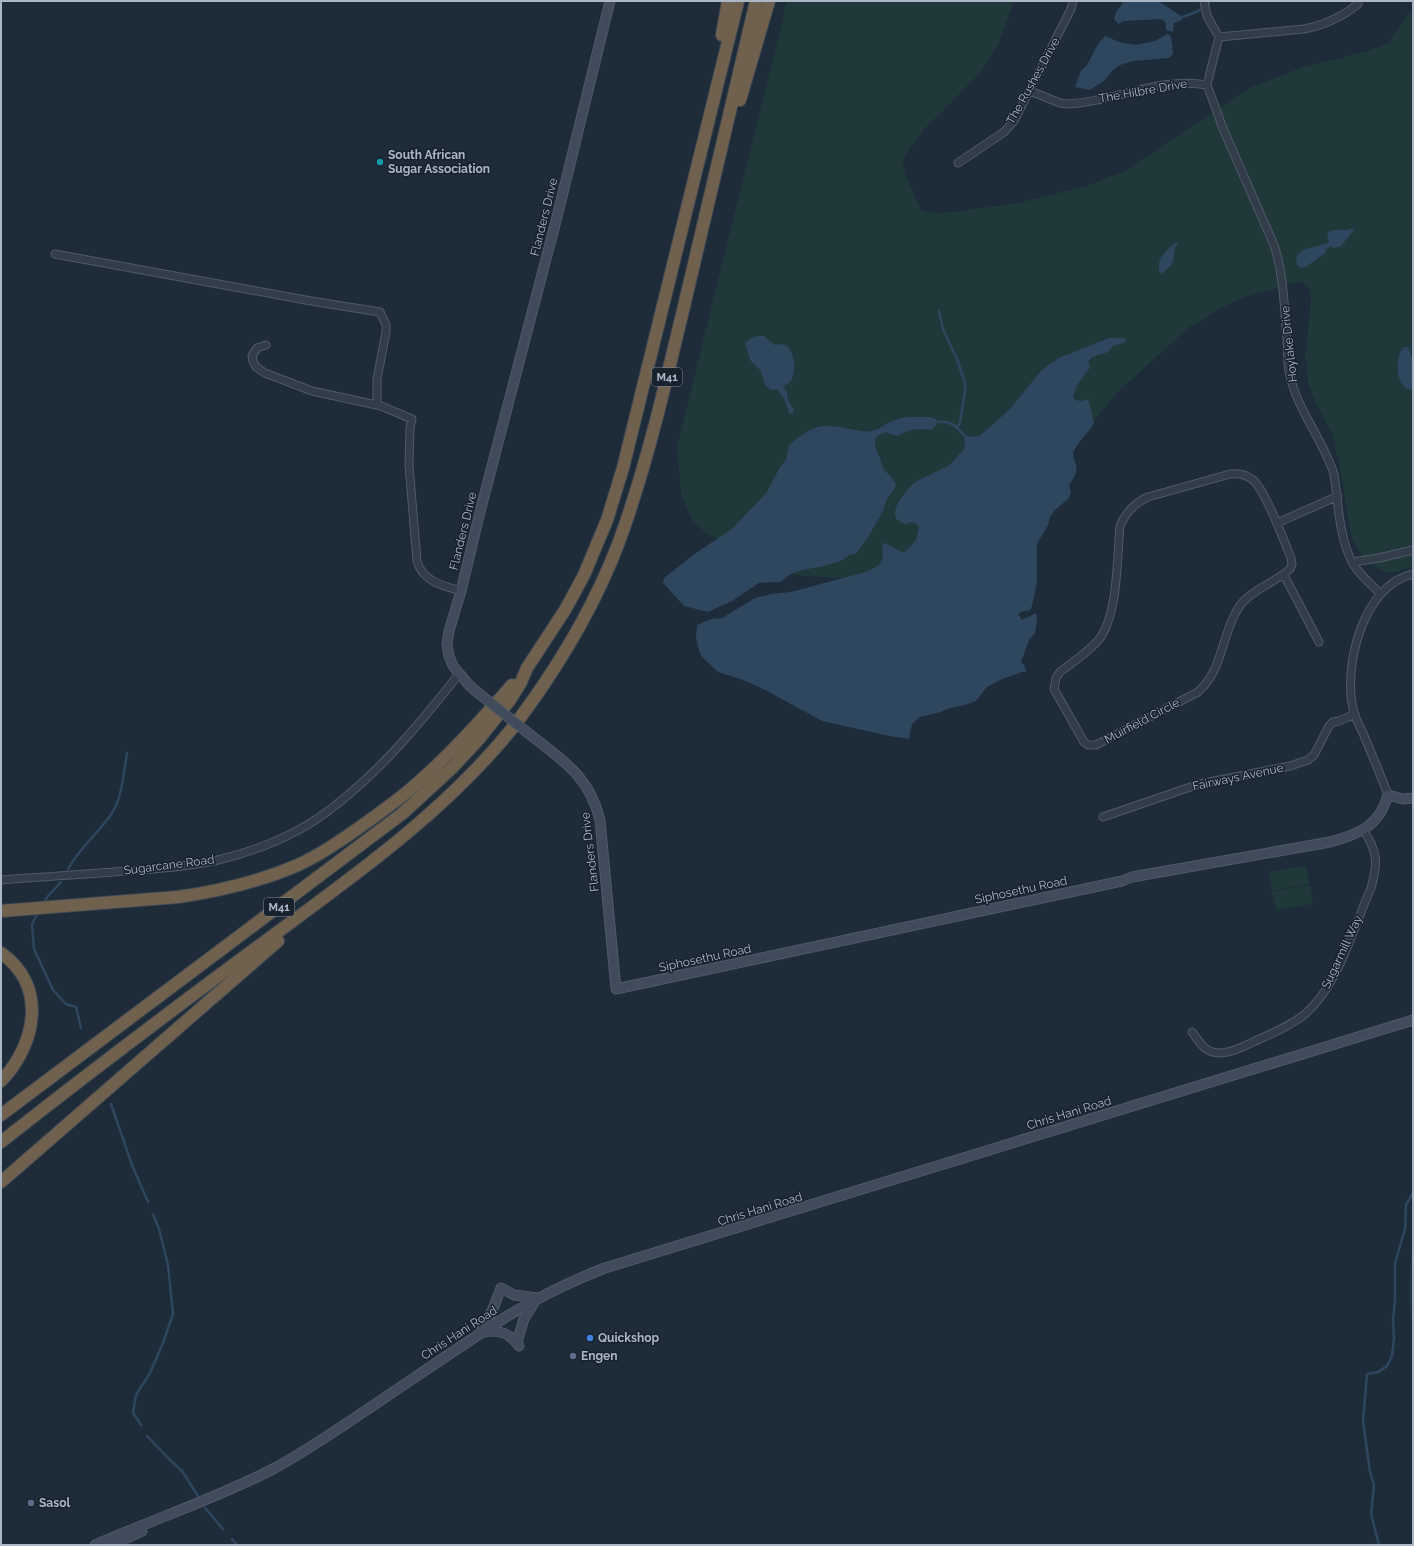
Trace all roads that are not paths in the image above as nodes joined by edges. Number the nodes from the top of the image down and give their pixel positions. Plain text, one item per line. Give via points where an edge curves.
1 (603, 1) edge
2 (610, 1) edge
3 (728, 1) edge
4 (738, 1) edge
5 (756, 1) edge
6 (769, 1) edge
7 (1073, 1) edge
8 (1204, 2) edge
9 (1358, 4) dead end
10 (603, 26) junction
11 (1219, 37) junction
12 (1207, 86) junction
13 (1030, 91) junction
14 (698, 162) junction
15 (958, 163) dead end
16 (705, 215) junction
17 (55, 254) dead end
18 (266, 345) dead end
19 (377, 405) junction
20 (1338, 496) junction
21 (1276, 523) junction
22 (1413, 550) edge
23 (1352, 562) junction
24 (1413, 574) edge
25 (1284, 575) junction
26 (461, 591) junction
27 (1381, 594) junction
28 (1320, 642) dead end
29 (527, 668) junction
30 (459, 674) junction
31 (1354, 714) junction
32 (1388, 795) junction
33 (1413, 798) edge
34 (1103, 817) dead end
35 (1363, 830) junction
36 (1, 880) edge
37 (330, 893) junction
38 (1, 911) edge
39 (1, 953) edge
40 (616, 989) joint
41 (1413, 1020) edge
42 (1192, 1032) dead end
43 (1, 1081) edge
44 (1, 1115) edge
45 (1, 1142) edge
46 (1, 1182) edge
47 (538, 1298) junction
48 (479, 1334) junction
49 (158, 1520) junction
50 (95, 1545) edge
51 (112, 1545) edge

1 - 10 street, Flanders Drive
2 - 10 street, Flanders Drive
3 - 14 highway
4 - 14 highway, M41
5 - 16 highway, M41
6 - 16 highway
7 - 13 street, The Rushes Drive via 1071,10
8 - 11 street
9 - 11 street via 1334,20 1304,30
10 - 26 street, Flanders Drive
11 - 12 street
12 - 13 street, The Hilbre Drive via 1195,83 1170,85 1075,104 1060,103
12 - 20 street, Hoylake Drive via 1274,245 1282,276 1290,375 1302,407 1330,464
13 - 15 street, The Rushes Drive via 1010,126
14 - 29 highway, M41 via 623,468 607,520 584,575 565,610
16 - 37 highway, M41 via 658,416 636,490 611,560 564,654 513,728 446,800
17 - 19 street via 380,312 386,325 386,332 377,379
18 - 19 street via 257,348 252,356 256,367 264,373 312,391
19 - 26 street via 412,419 409,465 419,569 423,575 442,586
20 - 21 street
20 - 23 street, Hoylake Drive via 1343,536
21 - 25 street, Muirfield Circle via 1292,564
21 - 25 street, Muirfield Circle via 1258,486 1242,474 1230,474 1148,496 1127,512 1120,526 1113,606 1107,626 1096,643 1060,672 1054,685 1056,694 1084,742 1096,745 1204,687 1213,675 1242,602
22 - 23 street
23 - 27 street, Hoylake Drive
24 - 27 street via 1393,583
25 - 28 street
26 - 30 street, Flanders Drive via 447,644 451,661
27 - 31 street via 1366,616 1354,657 1350,676
29 - 38 highway via 470,732 413,787 353,833 298,865 242,885 205,893
29 - 44 highway, M41 via 510,700 479,739 403,813
30 - 36 street, Sugarcane Road via 409,736 383,763 337,805 286,836 255,849 217,860 174,867
30 - 40 street, Flanders Drive, bridge via 477,692 572,768 583,780 596,805 600,820
31 - 32 street
31 - 34 street, Fairways Avenue via 1333,722 1314,755 1308,760 1199,784
32 - 33 street via 1403,799
32 - 35 street, Siphosethu Road via 1380,815
35 - 40 street, Siphosethu Road via 1330,842 1132,877
35 - 42 street, Sugarmill Way via 1375,851 1375,874 1334,976 1318,1002 1289,1025 1229,1052 1218,1053 1206,1049
37 - 45 highway, M41 via 102,1063
37 - 46 highway
39 - 43 highway via 25,980 31,999 32,1014 25,1046
41 - 47 street, Chris Hani Road via 604,1268
47 - 48 street, Chris Hani Road
47 - 48 street via 514,1295 501,1288 490,1317
47 - 48 street via 524,1319 518,1344 500,1332 489,1331
48 - 49 street, Chris Hani Road via 292,1458 238,1486
49 - 50 street, Chris Hani Road via 145,1523
49 - 51 street, Chris Hani Road via 147,1529

